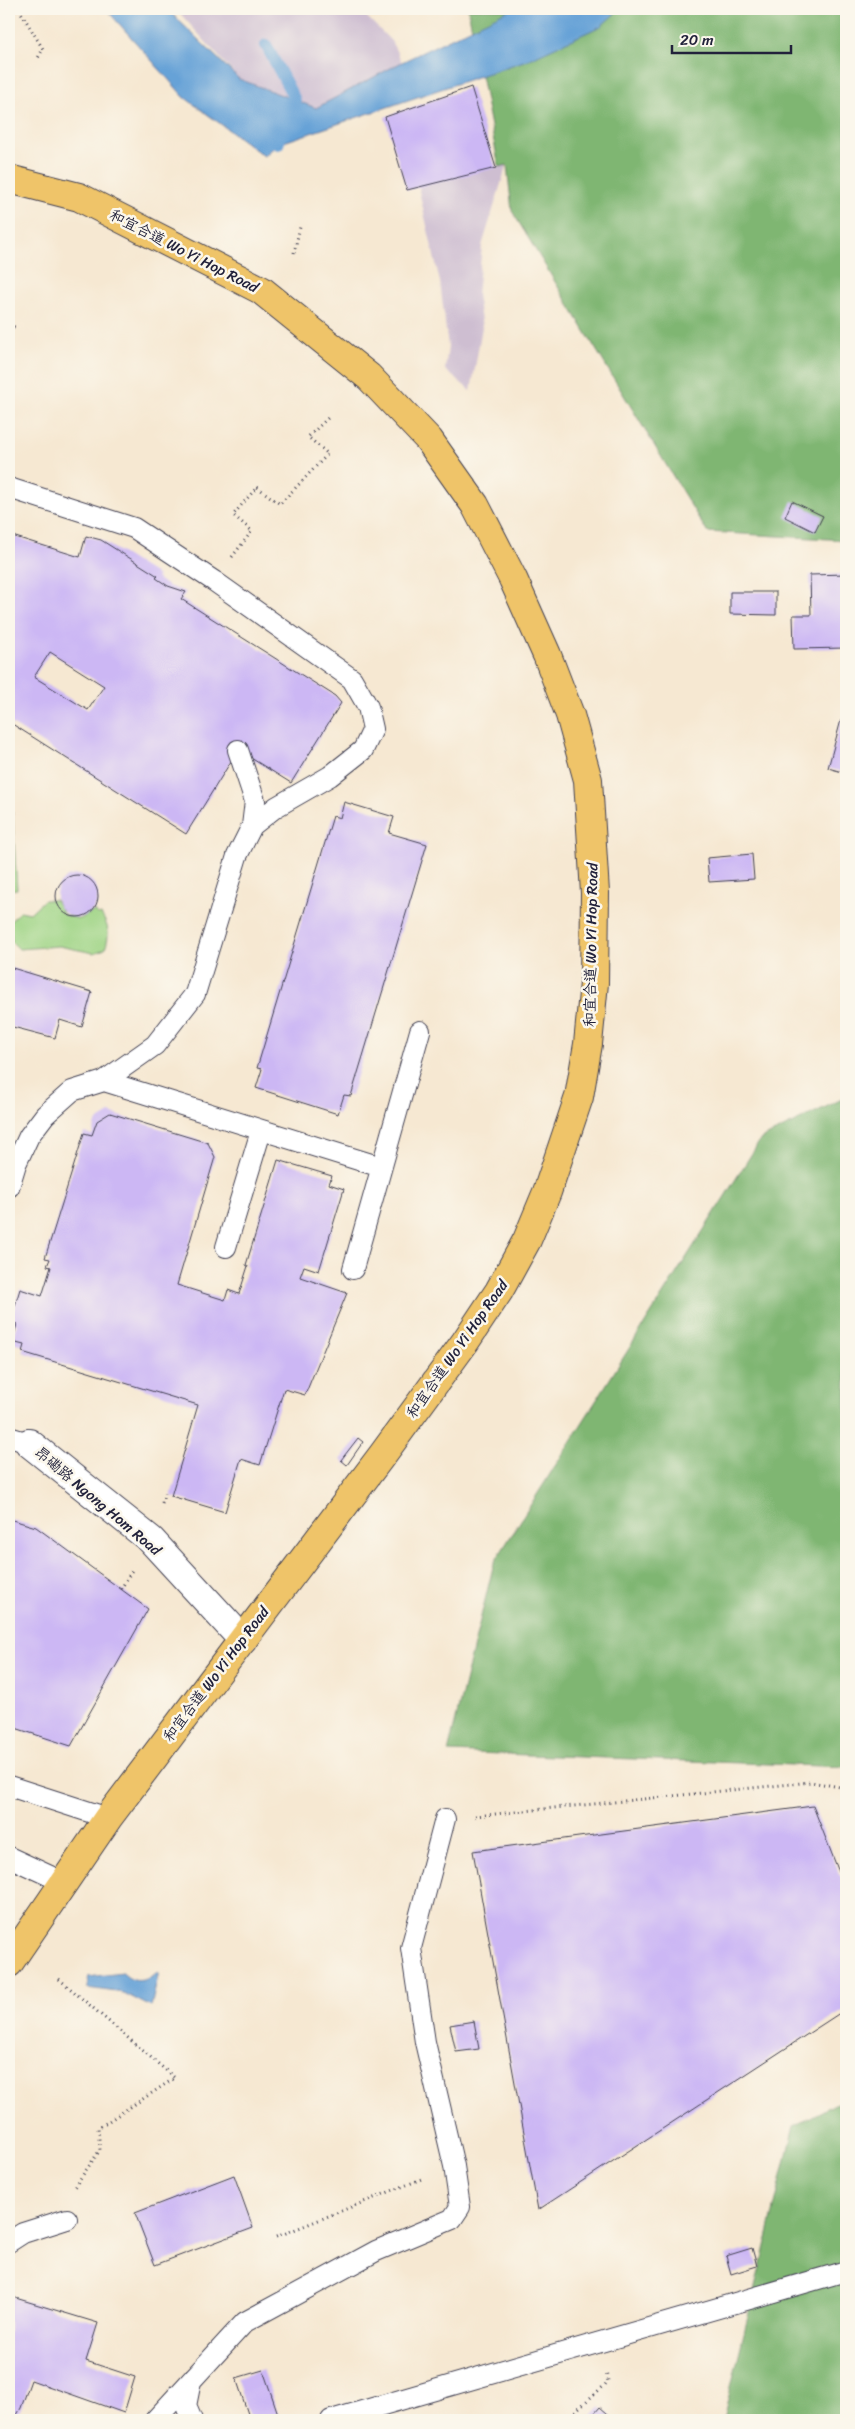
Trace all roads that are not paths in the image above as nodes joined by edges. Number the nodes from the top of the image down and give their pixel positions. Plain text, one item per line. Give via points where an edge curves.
1 (9, 179) edge
2 (9, 488) edge
3 (238, 750) dead end
4 (252, 826) junction
5 (420, 1031) dead end
6 (104, 1081) junction
7 (261, 1131) junction
8 (382, 1167) junction
9 (9, 1185) edge
10 (226, 1247) dead end
11 (353, 1269) dead end
12 (19, 1440) edge
13 (243, 1640) junction
14 (9, 1786) edge
15 (108, 1818) junction
16 (445, 1819) road end
17 (9, 1857) edge
18 (63, 1882) junction
19 (9, 1963) edge
20 (58, 2222) road end
21 (9, 2242) edge
22 (846, 2271) edge
23 (191, 2381) junction
24 (155, 2420) edge
25 (192, 2420) edge
26 (331, 2420) edge

1 - 13 main road, 和宜合道 Wo Yi Hop Road via 79,197 260,290 369,377 429,440 475,505 547,655 570,715 588,780 595,893 594,983 588,1044 579,1097 547,1192 527,1240 499,1291 465,1342
2 - 4 lane via 134,528 352,679 368,707 372,729 363,750 330,776 276,806
3 - 4 lane via 255,801
4 - 6 lane via 237,856 195,994 154,1045
5 - 8 lane
6 - 7 lane
6 - 9 lane via 72,1091 46,1115 29,1136
7 - 8 lane
7 - 10 lane
8 - 11 lane
12 - 13 street, 昂磡路 Ngong Hom Road via 151,1540
13 - 15 main road, 和宜合道 Wo Yi Hop Road
14 - 15 lane
15 - 18 main road, 和宜合道 Wo Yi Hop Road
16 - 23 lane via 411,1948 426,2042 460,2207 452,2219 376,2251 245,2322
17 - 18 lane
18 - 19 main road, 和宜合道 Wo Yi Hop Road
20 - 21 lane via 24,2233
22 - 26 lane
23 - 24 lane
23 - 25 lane via 186,2406

